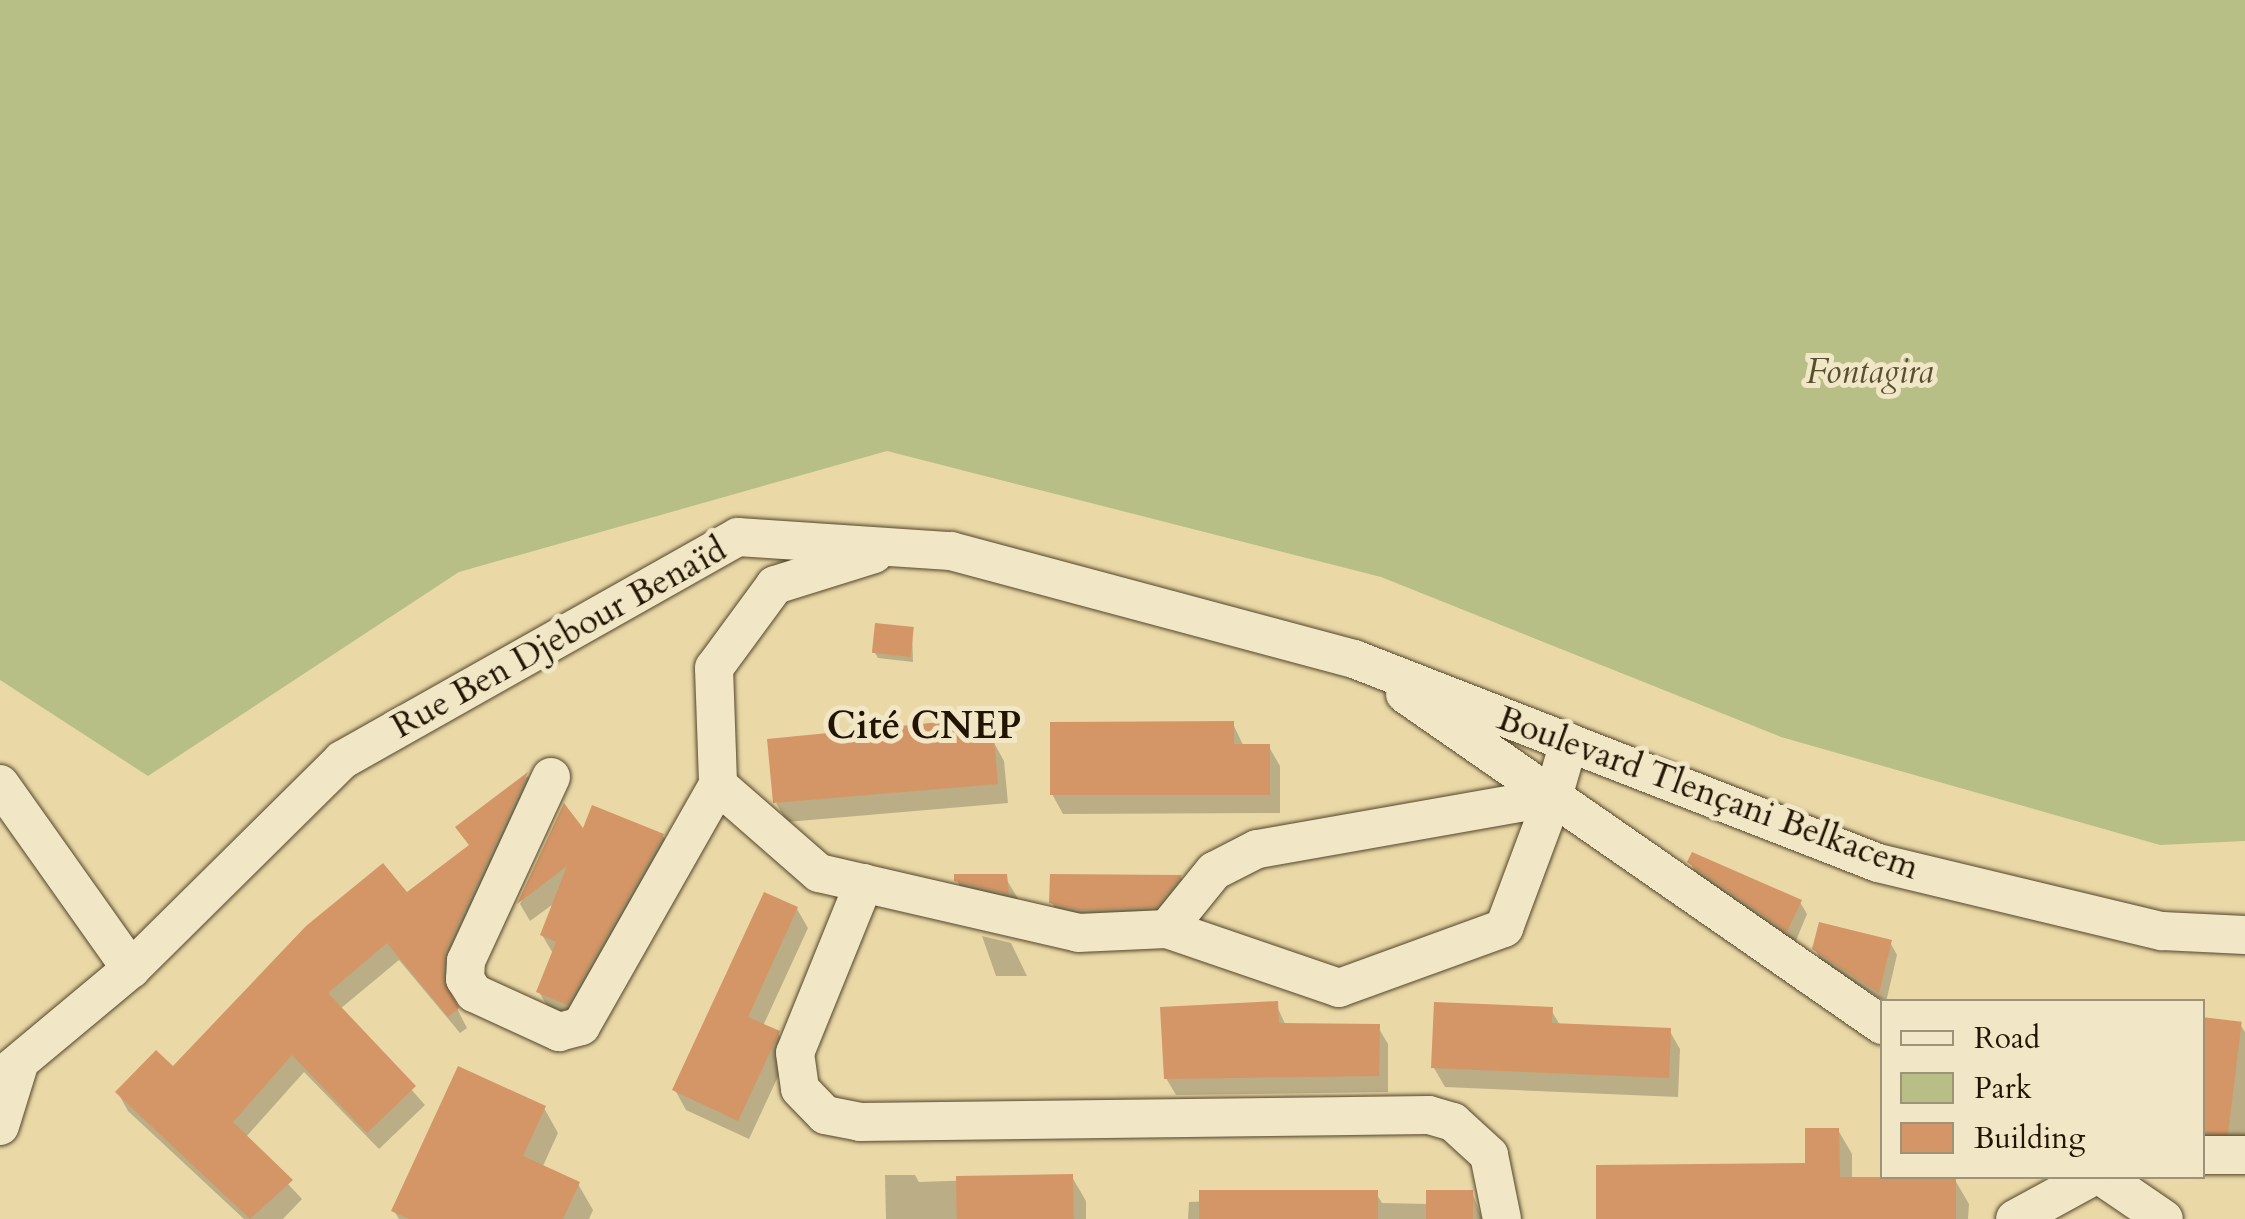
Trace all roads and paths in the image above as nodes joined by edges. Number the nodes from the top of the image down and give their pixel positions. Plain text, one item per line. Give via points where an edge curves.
1 (785, 540) junction
2 (895, 548) junction
3 (775, 586) junction
4 (1450, 711) junction
5 (1569, 742) junction
6 (551, 777) dead end
7 (0, 784) edge
8 (718, 785) junction
9 (1553, 797) junction
10 (864, 883) junction
11 (1167, 929) junction
12 (2245, 936) edge
13 (131, 969) junction
14 (1880, 1024) edge
15 (9, 1073) edge
16 (0, 1126) edge
17 (2205, 1155) edge
18 (2245, 1155) edge
19 (2092, 1179) edge
20 (2103, 1179) edge
21 (1502, 1219) edge
22 (2015, 1219) edge
23 (2164, 1219) edge

1 - 2 street, Rue Ben Djebour Benaïd
1 - 3 street
1 - 13 street, Rue Ben Djebour Benaïd via 738,537 342,760
2 - 3 street
2 - 4 street, Rue Ben Djebour Benaïd via 951,551 1354,659
3 - 8 street via 714,668
4 - 5 street, Boulevard Tlençani Belkacem
4 - 9 street
5 - 9 street
5 - 12 street, Boulevard Tlençani Belkacem via 1878,863 2162,931
6 - 8 street via 466,960 465,979 474,993 559,1032 581,1026
7 - 13 street
8 - 10 street via 819,873
9 - 11 street via 1256,848 1214,871
9 - 11 street via 1504,928 1338,988
9 - 14 street
10 - 11 street via 1078,932
10 - 21 street via 795,1053 800,1089 825,1115 860,1122 1429,1115 1453,1122 1490,1155
13 - 15 street, Rue Ben Djebour Benaïd
15 - 16 street
17 - 18 street
19 - 22 street
20 - 23 street

